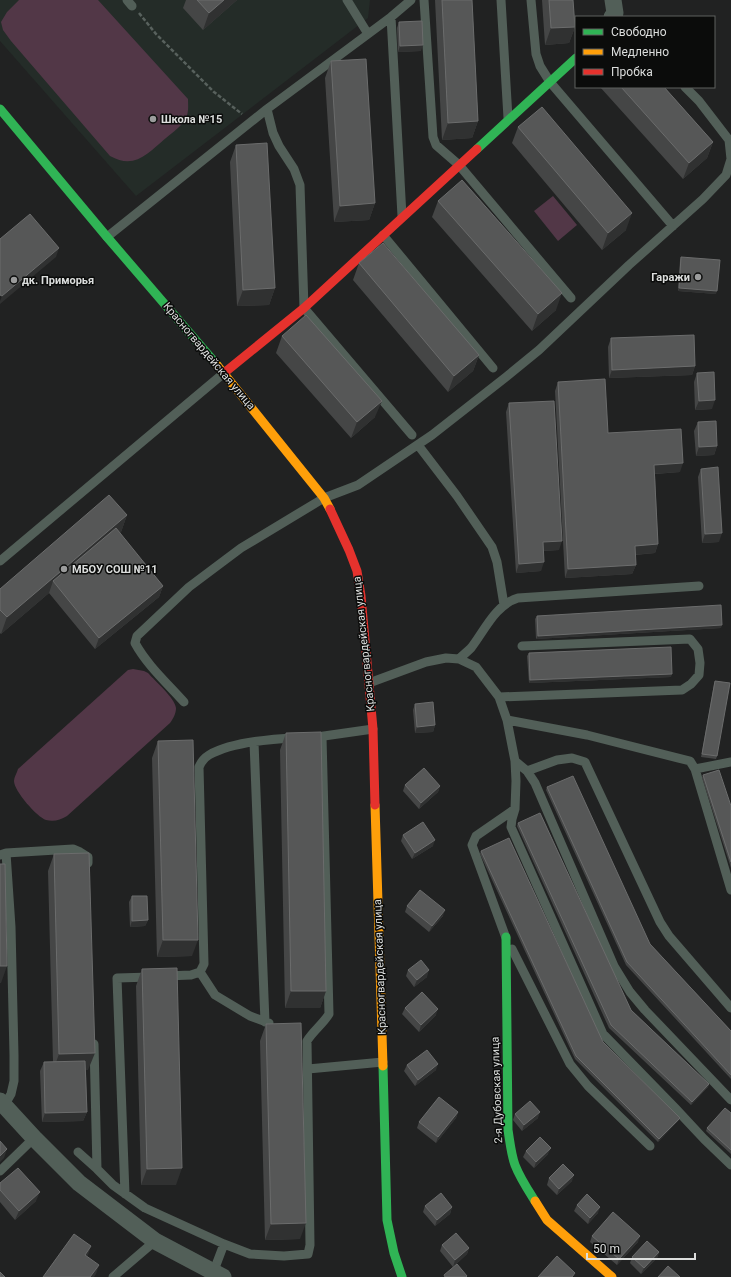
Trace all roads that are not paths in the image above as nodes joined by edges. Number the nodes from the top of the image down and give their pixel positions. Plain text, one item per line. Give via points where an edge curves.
1 (348, 0) edge
2 (411, 0) edge
3 (424, 0) edge
4 (502, 0) edge
5 (531, 0) edge
6 (391, 17) junction
7 (368, 34) junction
8 (575, 59) edge
9 (550, 82) junction
10 (686, 88) edge
11 (0, 109) edge
12 (267, 109) junction
13 (509, 120) junction
14 (731, 159) edge
15 (459, 165) junction
16 (402, 217) junction
17 (673, 226) junction
18 (383, 235) junction
19 (107, 237) junction
20 (571, 298) dead end
21 (304, 308) junction
22 (492, 368) dead end
23 (224, 373) junction
24 (412, 435) dead end
25 (418, 445) junction
26 (324, 498) junction
27 (0, 562) edge
28 (699, 586) dead end
29 (504, 606) junction
30 (522, 646) dead end
31 (459, 659) junction
32 (369, 683) junction
33 (499, 697) junction
34 (184, 702) dead end
35 (507, 720) junction
36 (373, 729) junction
37 (322, 737) junction
38 (254, 742) junction
39 (515, 761) junction
40 (731, 762) edge
41 (695, 768) junction
42 (527, 771) junction
43 (515, 809) junction
44 (3, 854) edge
45 (88, 873) edge
46 (731, 890) edge
47 (506, 937) junction
48 (200, 972) junction
49 (731, 1008) edge
50 (265, 1022) junction
51 (278, 1027) edge
52 (93, 1035) edge
53 (383, 1062) junction
54 (308, 1069) junction
55 (731, 1100) edge
56 (2, 1103) edge
57 (34, 1138) junction
58 (650, 1146) dead end
59 (78, 1152) dead end
60 (731, 1164) edge
61 (97, 1169) junction
62 (0, 1171) edge
63 (125, 1194) junction
64 (155, 1241) junction
65 (224, 1244) junction
66 (218, 1275) edge
67 (114, 1277) edge
68 (402, 1277) edge
69 (612, 1277) edge

1 - 7 lane
2 - 6 lane
3 - 15 lane via 433,136 436,146
4 - 13 lane
5 - 9 lane via 536,54
6 - 7 lane
6 - 16 lane
7 - 12 lane
8 - 9 main road
9 - 13 main road
9 - 17 lane
10 - 14 lane via 729,140
11 - 19 main road, Красногвардейская улица
12 - 19 lane
12 - 21 lane via 273,133 300,185
13 - 15 main road
14 - 17 lane via 726,175
15 - 16 main road
15 - 20 lane
16 - 18 main road
17 - 25 lane via 539,350
18 - 21 main road
18 - 22 lane
19 - 23 main road, Красногвардейская улица
21 - 23 main road
21 - 24 lane
23 - 26 main road, Красногвардейская улица
23 - 27 lane
25 - 26 lane via 358,485
25 - 29 lane via 492,547
26 - 32 main road, Красногвардейская улица via 357,571
26 - 34 lane via 241,548 190,587 137,636 135,643 139,650
28 - 29 lane via 518,598
29 - 31 lane
30 - 33 lane via 690,638 698,649 699,675 682,690
31 - 32 lane via 446,658 426,662
31 - 33 lane via 476,667
32 - 36 main road, Красногвардейская улица
33 - 35 lane
35 - 39 lane
35 - 41 lane via 586,735 664,754 690,761
36 - 37 lane
36 - 53 main road, Красногвардейская улица
37 - 38 lane via 274,738
37 - 54 lane via 329,1014 307,1034
38 - 48 lane via 209,755 199,766 204,964
38 - 50 lane
39 - 42 lane
39 - 43 lane
40 - 41 lane
41 - 46 lane
42 - 49 lane via 557,760 572,758 585,762 660,922
42 - 55 lane via 535,783 614,966 630,992
43 - 47 lane via 476,836 472,845
43 - 60 lane via 511,827 603,1034
44 - 45 lane via 73,849 88,857
44 - 56 lane via 11,927 14,1081 11,1094
47 - 58 lane via 570,1064 588,1086
47 - 69 main road, 2-я Дубовская улица via 508,1130 515,1165 547,1220
48 - 50 lane via 215,995
48 - 63 lane via 191,976 117,978
50 - 51 lane
52 - 61 lane
53 - 54 lane
53 - 68 main road, Красногвардейская улица via 387,1220
54 - 65 lane via 308,1254 250,1254
56 - 57 street
57 - 62 lane
57 - 64 street via 79,1183
59 - 61 lane
61 - 63 lane via 113,1186
63 - 65 lane via 145,1208
64 - 66 street
64 - 67 lane
65 - 66 lane

